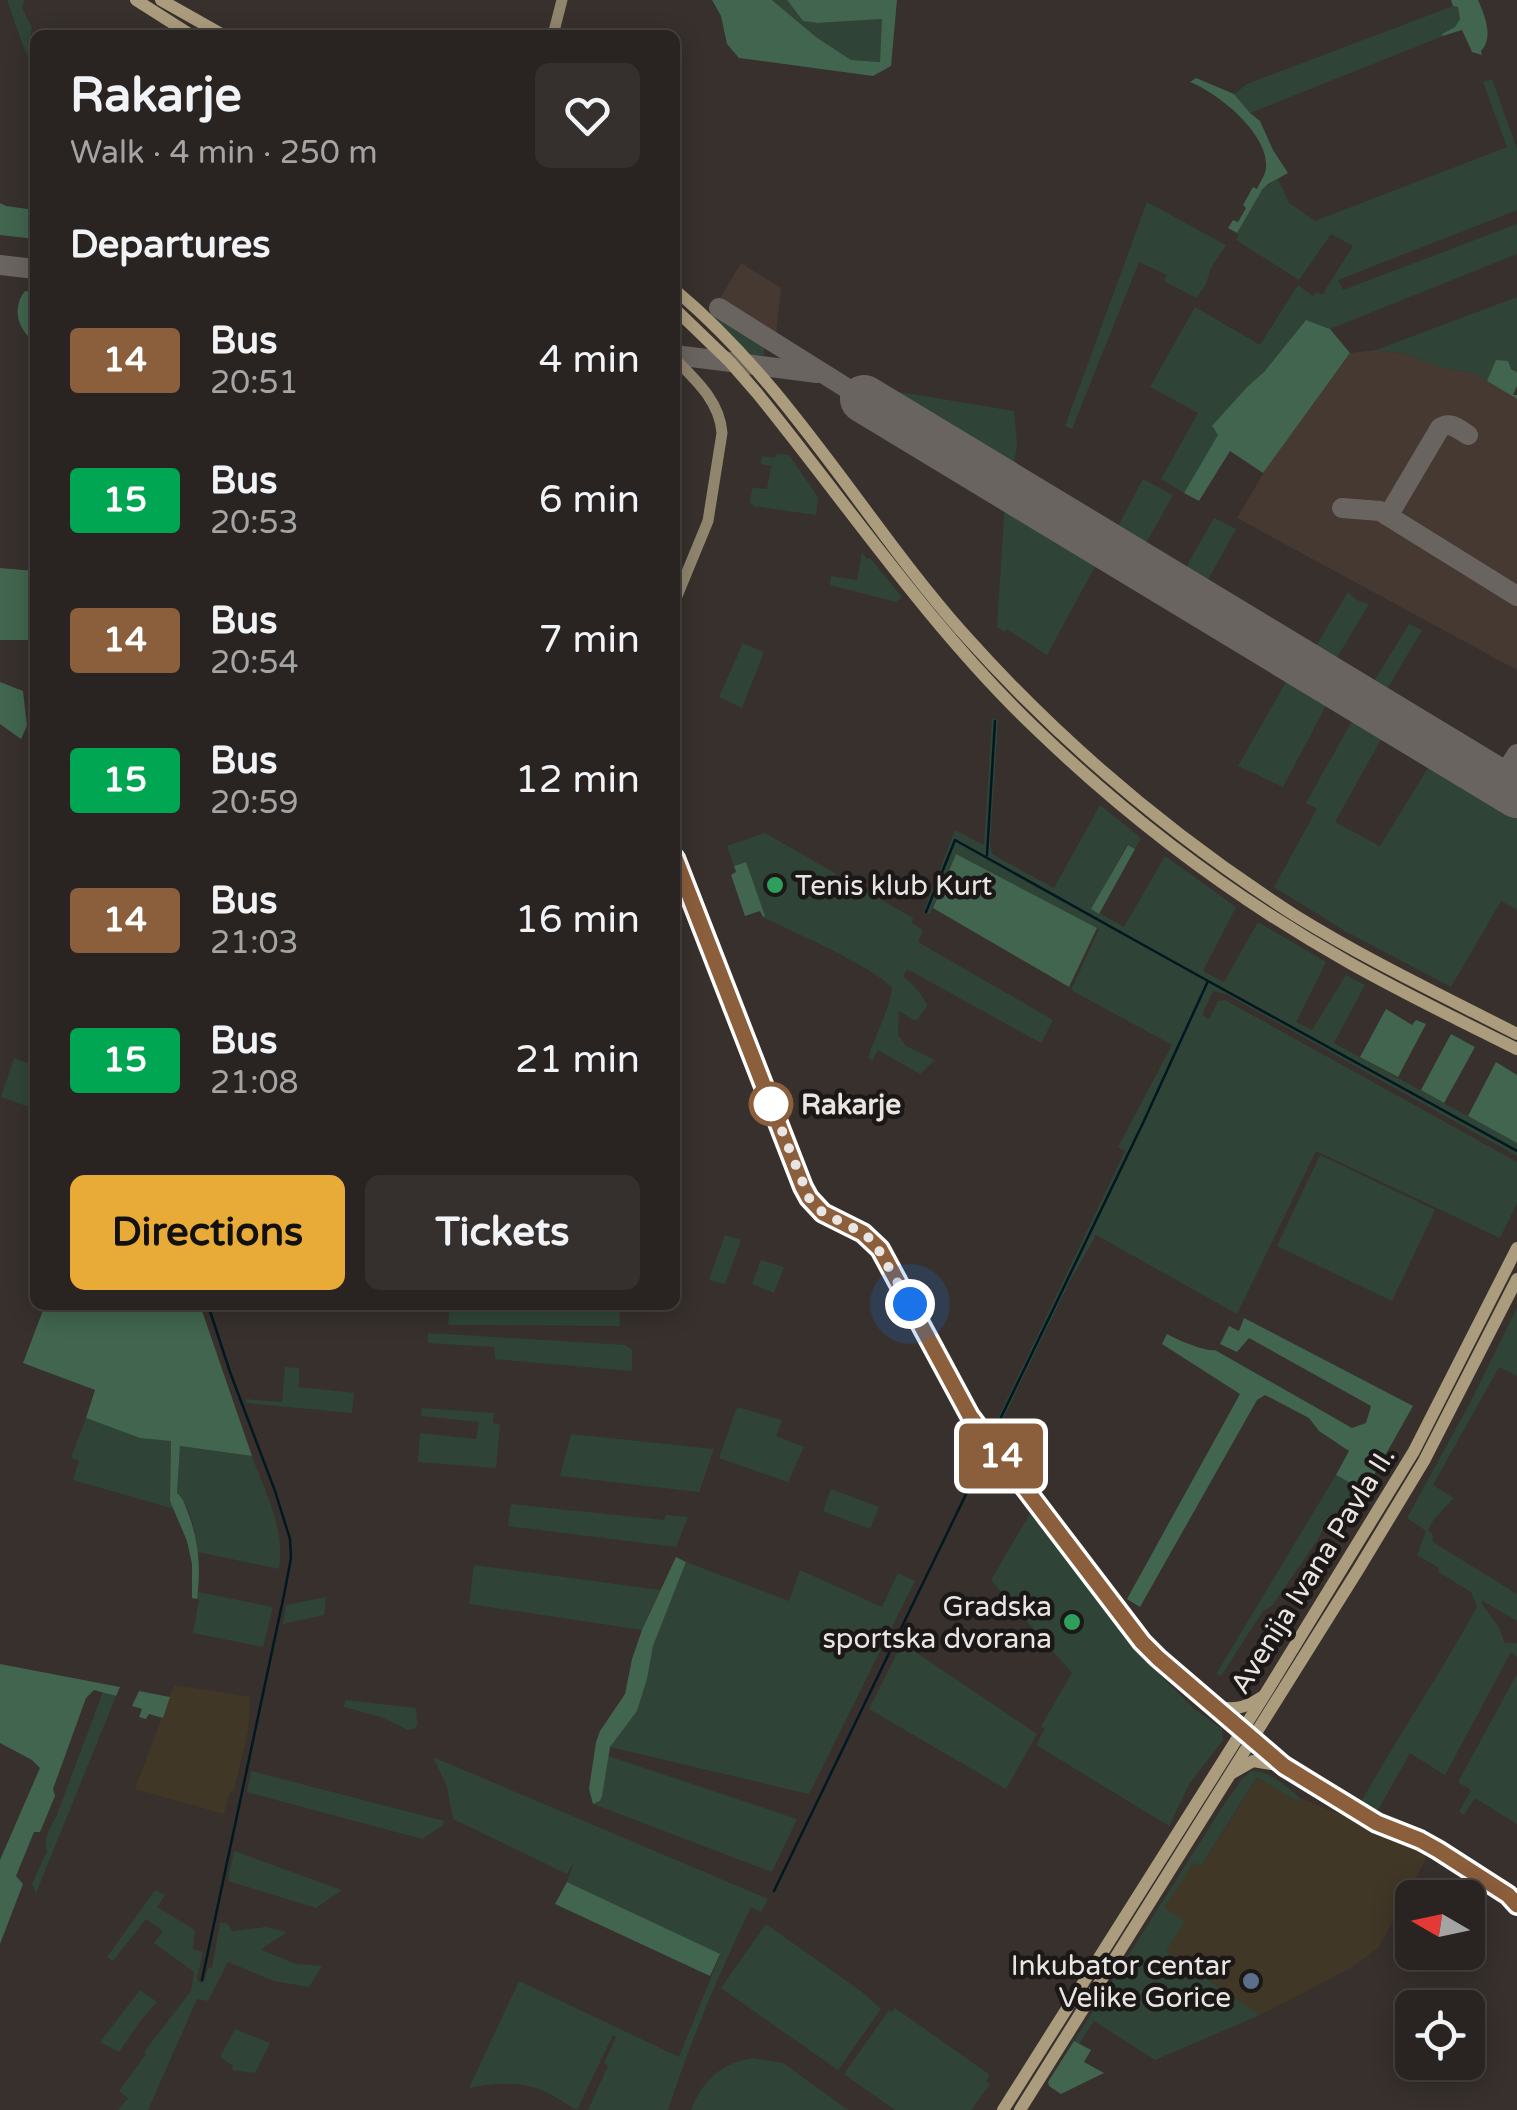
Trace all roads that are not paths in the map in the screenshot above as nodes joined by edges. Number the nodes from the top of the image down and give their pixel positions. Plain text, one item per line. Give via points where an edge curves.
1 (136, 0) edge
2 (161, 0) edge
3 (562, 0) edge
4 (184, 30) edge
5 (214, 30) edge
6 (554, 30) edge
7 (680, 295) edge
8 (680, 314) edge
9 (680, 365) edge
10 (680, 589) edge
11 (680, 871) edge
12 (1517, 1034) edge
13 (1517, 1048) edge
14 (1517, 1248) edge
15 (1517, 1279) edge
16 (1264, 1696) junction
17 (1212, 1705) junction
18 (1246, 1735) junction
19 (1284, 1766) junction
20 (1227, 1778) junction
21 (1517, 1904) edge
22 (1003, 2110) edge
23 (1020, 2110) edge

1 - 4 main road
2 - 5 main road
3 - 6 main road
7 - 12 main road via 780,398 960,630 1117,784 1298,916
8 - 13 main road via 757,393 950,637 1093,782 1286,924
9 - 10 main road via 714,404 722,440 710,514
11 - 17 main road via 809,1198 880,1249 962,1406 1142,1642
14 - 16 main road, Avenija Ivana Pavla II. via 1414,1452
15 - 18 main road, Avenija Ivana Pavla II. via 1424,1461
16 - 17 main road via 1240,1709
16 - 18 main road, Avenija Ivana Pavla II.
17 - 18 main road
18 - 19 main road
18 - 20 main road, Avenija Ivana Pavla II.
18 - 22 main road, Avenija Ivana Pavla II.
19 - 20 main road via 1253,1762
19 - 21 main road via 1377,1823 1438,1850
20 - 23 main road, Avenija Ivana Pavla II.

